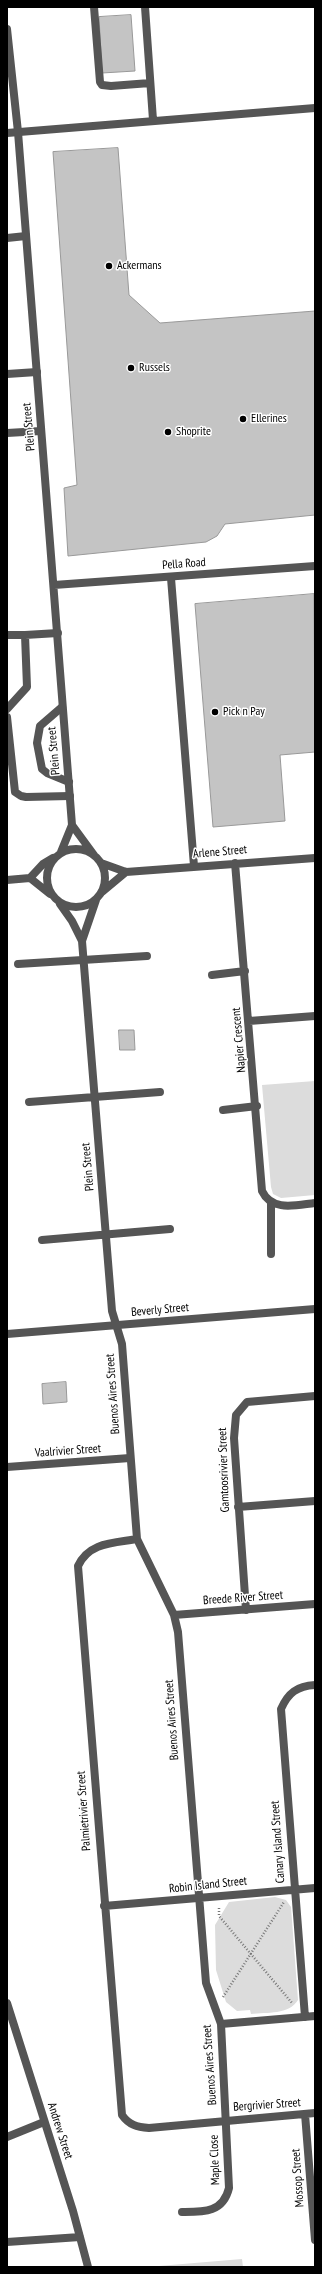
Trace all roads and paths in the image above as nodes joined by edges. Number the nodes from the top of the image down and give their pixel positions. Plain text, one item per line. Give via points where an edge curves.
1 (94, 7) edge
2 (145, 7) edge
3 (7, 28) edge
4 (9, 56) edge
5 (150, 83) junction
6 (315, 108) edge
7 (153, 120) junction
8 (18, 132) junction
9 (7, 133) edge
10 (26, 236) junction
11 (7, 238) edge
12 (36, 372) junction
13 (7, 374) edge
14 (41, 431) junction
15 (7, 433) edge
16 (315, 566) edge
17 (171, 578) junction
18 (54, 585) junction
19 (58, 633) junction
20 (7, 635) edge
21 (25, 635) junction
22 (62, 707) junction
23 (7, 709) edge
24 (7, 717) edge
25 (69, 782) junction
26 (70, 796) junction
27 (72, 825) junction
28 (58, 855) junction
29 (94, 855) junction
30 (315, 858) edge
31 (102, 863) junction
32 (235, 863) junction
33 (194, 866) junction
34 (126, 872) junction
35 (30, 878) junction
36 (7, 880) edge
37 (102, 892) junction
38 (52, 895) junction
39 (96, 900) junction
40 (59, 902) junction
41 (82, 941) junction
42 (148, 956) dead end
43 (83, 960) junction
44 (18, 964) dead end
45 (245, 971) junction
46 (212, 975) dead end
47 (315, 1016) edge
48 (249, 1021) junction
49 (160, 1092) dead end
50 (94, 1097) junction
51 (29, 1102) dead end
52 (257, 1106) junction
53 (223, 1110) dead end
54 (271, 1202) junction
55 (315, 1203) edge
56 (170, 1229) dead end
57 (106, 1235) junction
58 (42, 1240) dead end
59 (271, 1254) dead end
60 (315, 1309) edge
61 (116, 1326) junction
62 (7, 1334) edge
63 (315, 1396) edge
64 (130, 1458) junction
65 (7, 1467) edge
66 (315, 1501) edge
67 (238, 1507) junction
68 (137, 1539) junction
69 (315, 1604) edge
70 (246, 1610) junction
71 (174, 1615) junction
72 (315, 1685) edge
73 (315, 1888) edge
74 (294, 1889) junction
75 (219, 1896) junction
76 (198, 1899) junction
77 (295, 1902) junction
78 (104, 1906) junction
79 (252, 1955) junction
80 (7, 2003) edge
81 (214, 2005) junction
82 (303, 2006) junction
83 (315, 2016) edge
84 (304, 2017) junction
85 (221, 2024) junction
86 (315, 2113) edge
87 (305, 2114) junction
88 (226, 2120) junction
89 (127, 2121) joint
90 (44, 2122) junction
91 (7, 2137) edge
92 (182, 2212) dead end
93 (80, 2237) junction
94 (315, 2240) edge
95 (7, 2242) edge
96 (88, 2267) edge

1 - 5 street via 100,82 106,86
2 - 5 street
3 - 4 street, Plein Street
4 - 8 street, Plein Street
5 - 7 street
6 - 7 street
7 - 8 street
8 - 9 street
8 - 10 street, Plein Street
10 - 11 street
10 - 12 street, Plein Street
12 - 13 street
12 - 14 street, Plein Street
14 - 15 street
14 - 18 street, Plein Street
16 - 17 street, Pella Road
17 - 18 street, Pella Road
17 - 33 street
18 - 19 street, Plein Street
19 - 21 street
19 - 22 street, Plein Street
20 - 21 street
21 - 23 street via 27,687
22 - 25 street, Plein Street
22 - 25 street via 40,726 37,743 42,769
24 - 26 street via 15,792 26,797
25 - 26 street, Plein Street
26 - 27 street, Plein Street
27 - 28 street, Plein Street
27 - 29 street
28 - 29 street via 78,848
28 - 35 street via 43,864
28 - 38 street via 49,866 46,876
29 - 31 street
30 - 32 street, Arlene Street
31 - 34 street, Arlene Street
31 - 37 street via 105,872
32 - 33 street, Arlene Street
32 - 45 street, Napier Crescent
33 - 34 street, Arlene Street
34 - 37 street
35 - 36 street
35 - 38 street
37 - 39 street
38 - 40 street
39 - 40 street via 78,907
39 - 41 street, Plein Street
40 - 41 street, Plein Street
41 - 43 street, Plein Street
42 - 43 street
43 - 44 street
43 - 50 street, Plein Street
45 - 46 street
45 - 48 street, Napier Crescent
47 - 48 street
48 - 52 street, Napier Crescent
49 - 50 street
50 - 51 street
50 - 57 street, Plein Street
52 - 53 street
52 - 54 street, Napier Crescent via 262,1191
54 - 55 street via 286,1206
54 - 59 street, Napier Crescent
56 - 57 street
57 - 58 street
57 - 61 street, Plein Street via 112,1311
60 - 61 street, Beverly Street
61 - 62 street, Beverly Street
61 - 64 street, Buenos Aires Street via 122,1344
63 - 67 street, Gamtoosrivier Street via 247,1402 241,1408 234,1422
64 - 65 street, Vaalrivier Street
64 - 68 street, Buenos Aires Street
66 - 67 street
67 - 70 street, Gamtoosrivier Street
68 - 71 street, Buenos Aires Street
68 - 78 street, Palmietrivier Street via 89,1550 78,1566
69 - 70 street, Breede River Street
70 - 71 street, Breede River Street
71 - 76 street, Buenos Aires Street via 178,1632
72 - 74 street, Canary Island Street via 302,1686 292,1692 281,1709
73 - 74 street, Robin Island Street
74 - 75 street, Robin Island Street
74 - 77 street, Canary Island Street
75 - 76 street, Robin Island Street
75 - 79 path via 219,1916
76 - 78 street, Robin Island Street
76 - 81 street, Buenos Aires Street via 206,1983
77 - 79 path via 284,1902
77 - 82 street, Canary Island Street
78 - 89 street, Palmietrivier Street via 119,2097 122,2115
79 - 81 path via 224,1996
79 - 82 path via 294,2006
80 - 90 street, Andrew Street
81 - 85 street, Buenos Aires Street
82 - 84 street, Canary Island Street
83 - 84 street
84 - 85 street
85 - 88 street, Buenos Aires Street
86 - 87 street, Bergrivier Street
87 - 88 street, Bergrivier Street
87 - 94 street, Mossop Street
88 - 89 street, Bergrivier Street via 149,2128 137,2127
88 - 92 street, Maple Close via 228,2194 221,2204 212,2210
90 - 91 street
90 - 93 street, Andrew Street
93 - 95 street
93 - 96 street, Andrew Street

